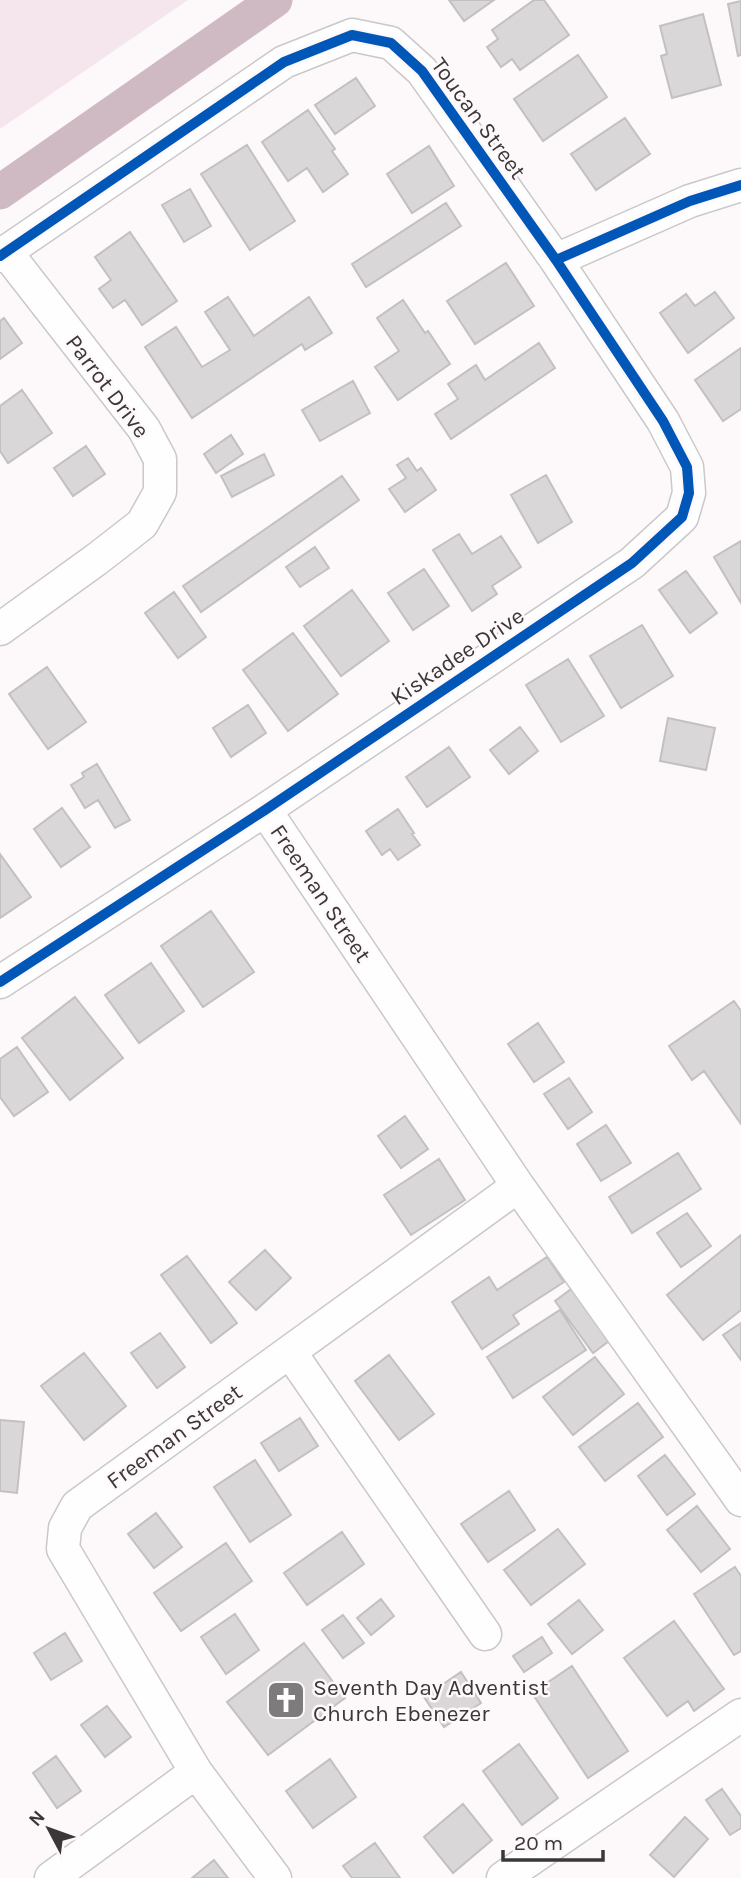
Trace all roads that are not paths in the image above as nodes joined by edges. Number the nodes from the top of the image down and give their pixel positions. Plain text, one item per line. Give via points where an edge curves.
1 (741, 185) edge
2 (3, 254) edge
3 (556, 260) junction
4 (0, 629) edge
5 (265, 810) junction
6 (0, 982) edge
7 (518, 1186) junction
8 (290, 1352) junction
9 (741, 1500) edge
10 (485, 1634) dead end
11 (741, 1715) edge
12 (196, 1772) junction
13 (51, 1878) edge
14 (275, 1878) edge
15 (503, 1878) edge

1 - 3 street via 690,201
2 - 3 street, Toucan Street via 284,62 352,35 391,43 422,71
2 - 4 street, Parrot Drive via 144,429 160,459 160,492 142,524
3 - 5 street, Kiskadee Drive via 663,421 687,467 689,494 682,517 632,563
5 - 6 street, Kiskadee Drive
5 - 7 street, Freeman Street
7 - 8 street, Freeman Street
7 - 9 street, Freeman Street
8 - 10 street
8 - 12 street, Freeman Street via 77,1506 65,1528 63,1549
11 - 15 street
12 - 13 street
12 - 14 street, Freeman Street

